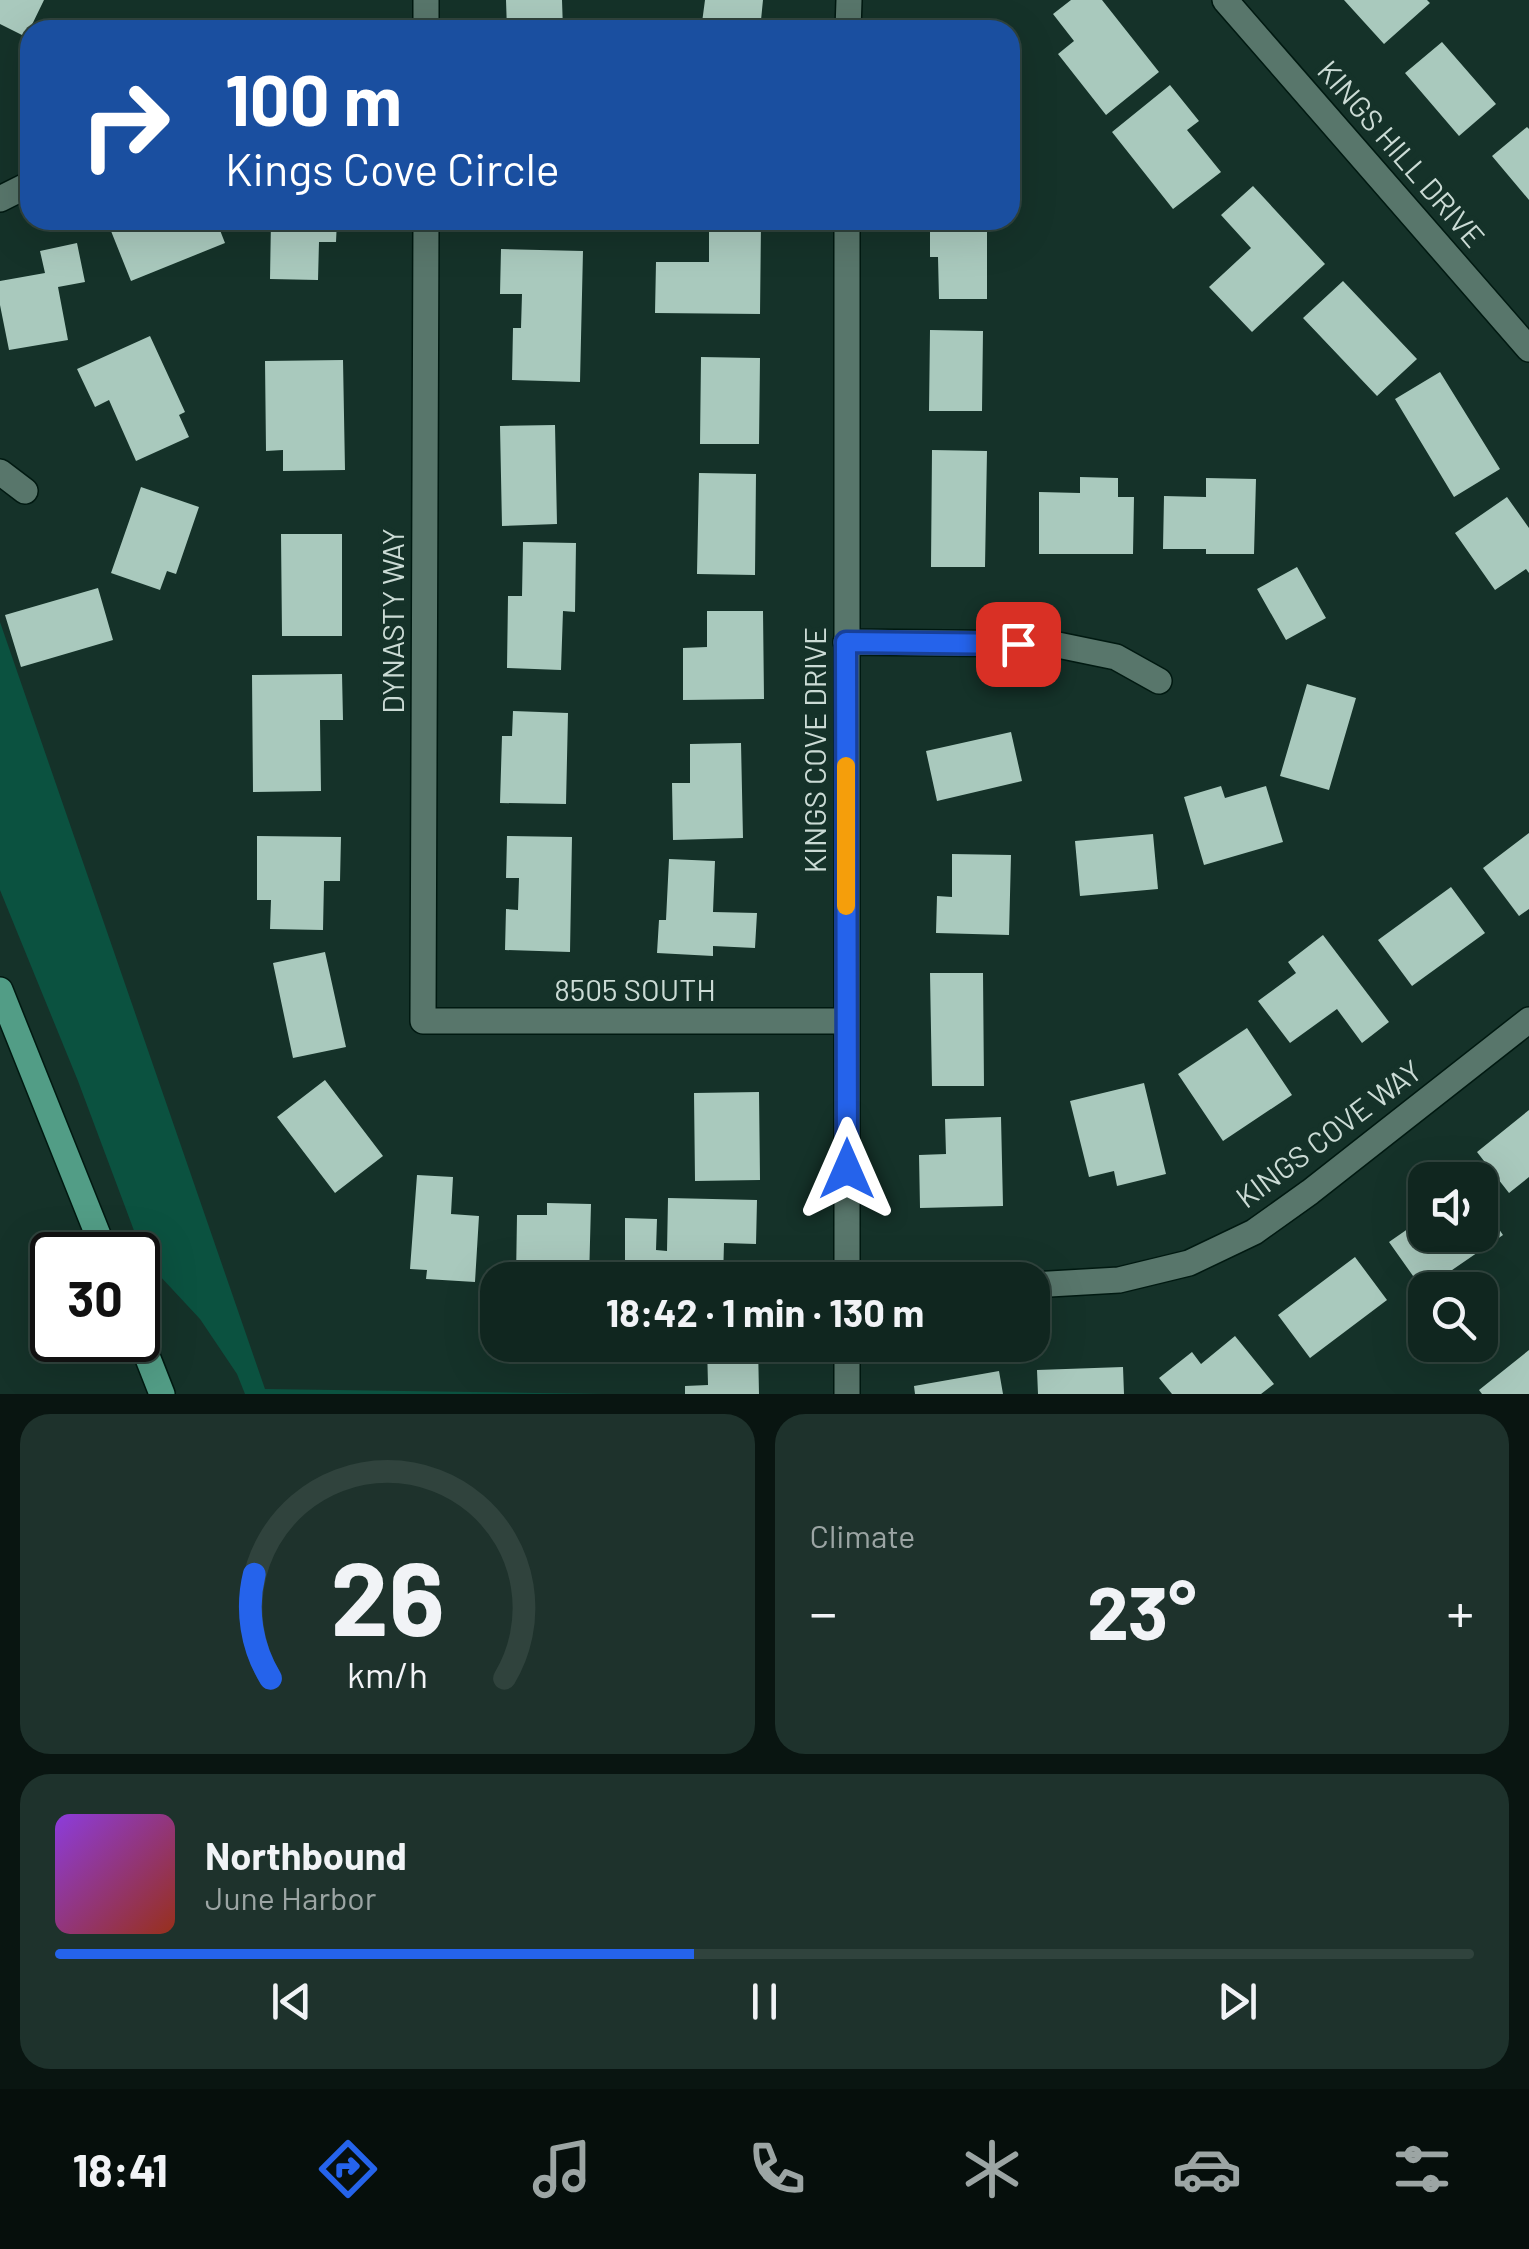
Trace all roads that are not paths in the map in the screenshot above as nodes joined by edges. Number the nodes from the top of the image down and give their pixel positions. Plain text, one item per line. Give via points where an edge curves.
1 (1225, 0) edge
2 (426, 230) edge
3 (848, 230) edge
4 (1529, 349) edge
5 (0, 472) edge
6 (25, 491) dead end
7 (846, 642) junction
8 (1159, 681) dead end
9 (0, 990) edge
10 (1529, 1020) edge
11 (422, 1021) joint
12 (847, 1021) junction
13 (97, 1232) edge
14 (847, 1262) edge
15 (1050, 1283) edge
16 (149, 1362) edge
17 (847, 1362) edge
18 (162, 1394) edge
19 (847, 1394) edge

1 - 4 street, KINGS HILL DRIVE
2 - 11 street, DYNASTY WAY
3 - 7 street, KINGS COVE DRIVE
5 - 6 street
7 - 8 street via 1053,644 1116,657
7 - 12 street, KINGS COVE DRIVE
9 - 13 main road
10 - 15 street, KINGS COVE WAY via 1254,1232 1189,1263 1119,1280
11 - 12 street, 8505 SOUTH
12 - 14 street, KINGS COVE DRIVE
16 - 18 main road
17 - 19 street

